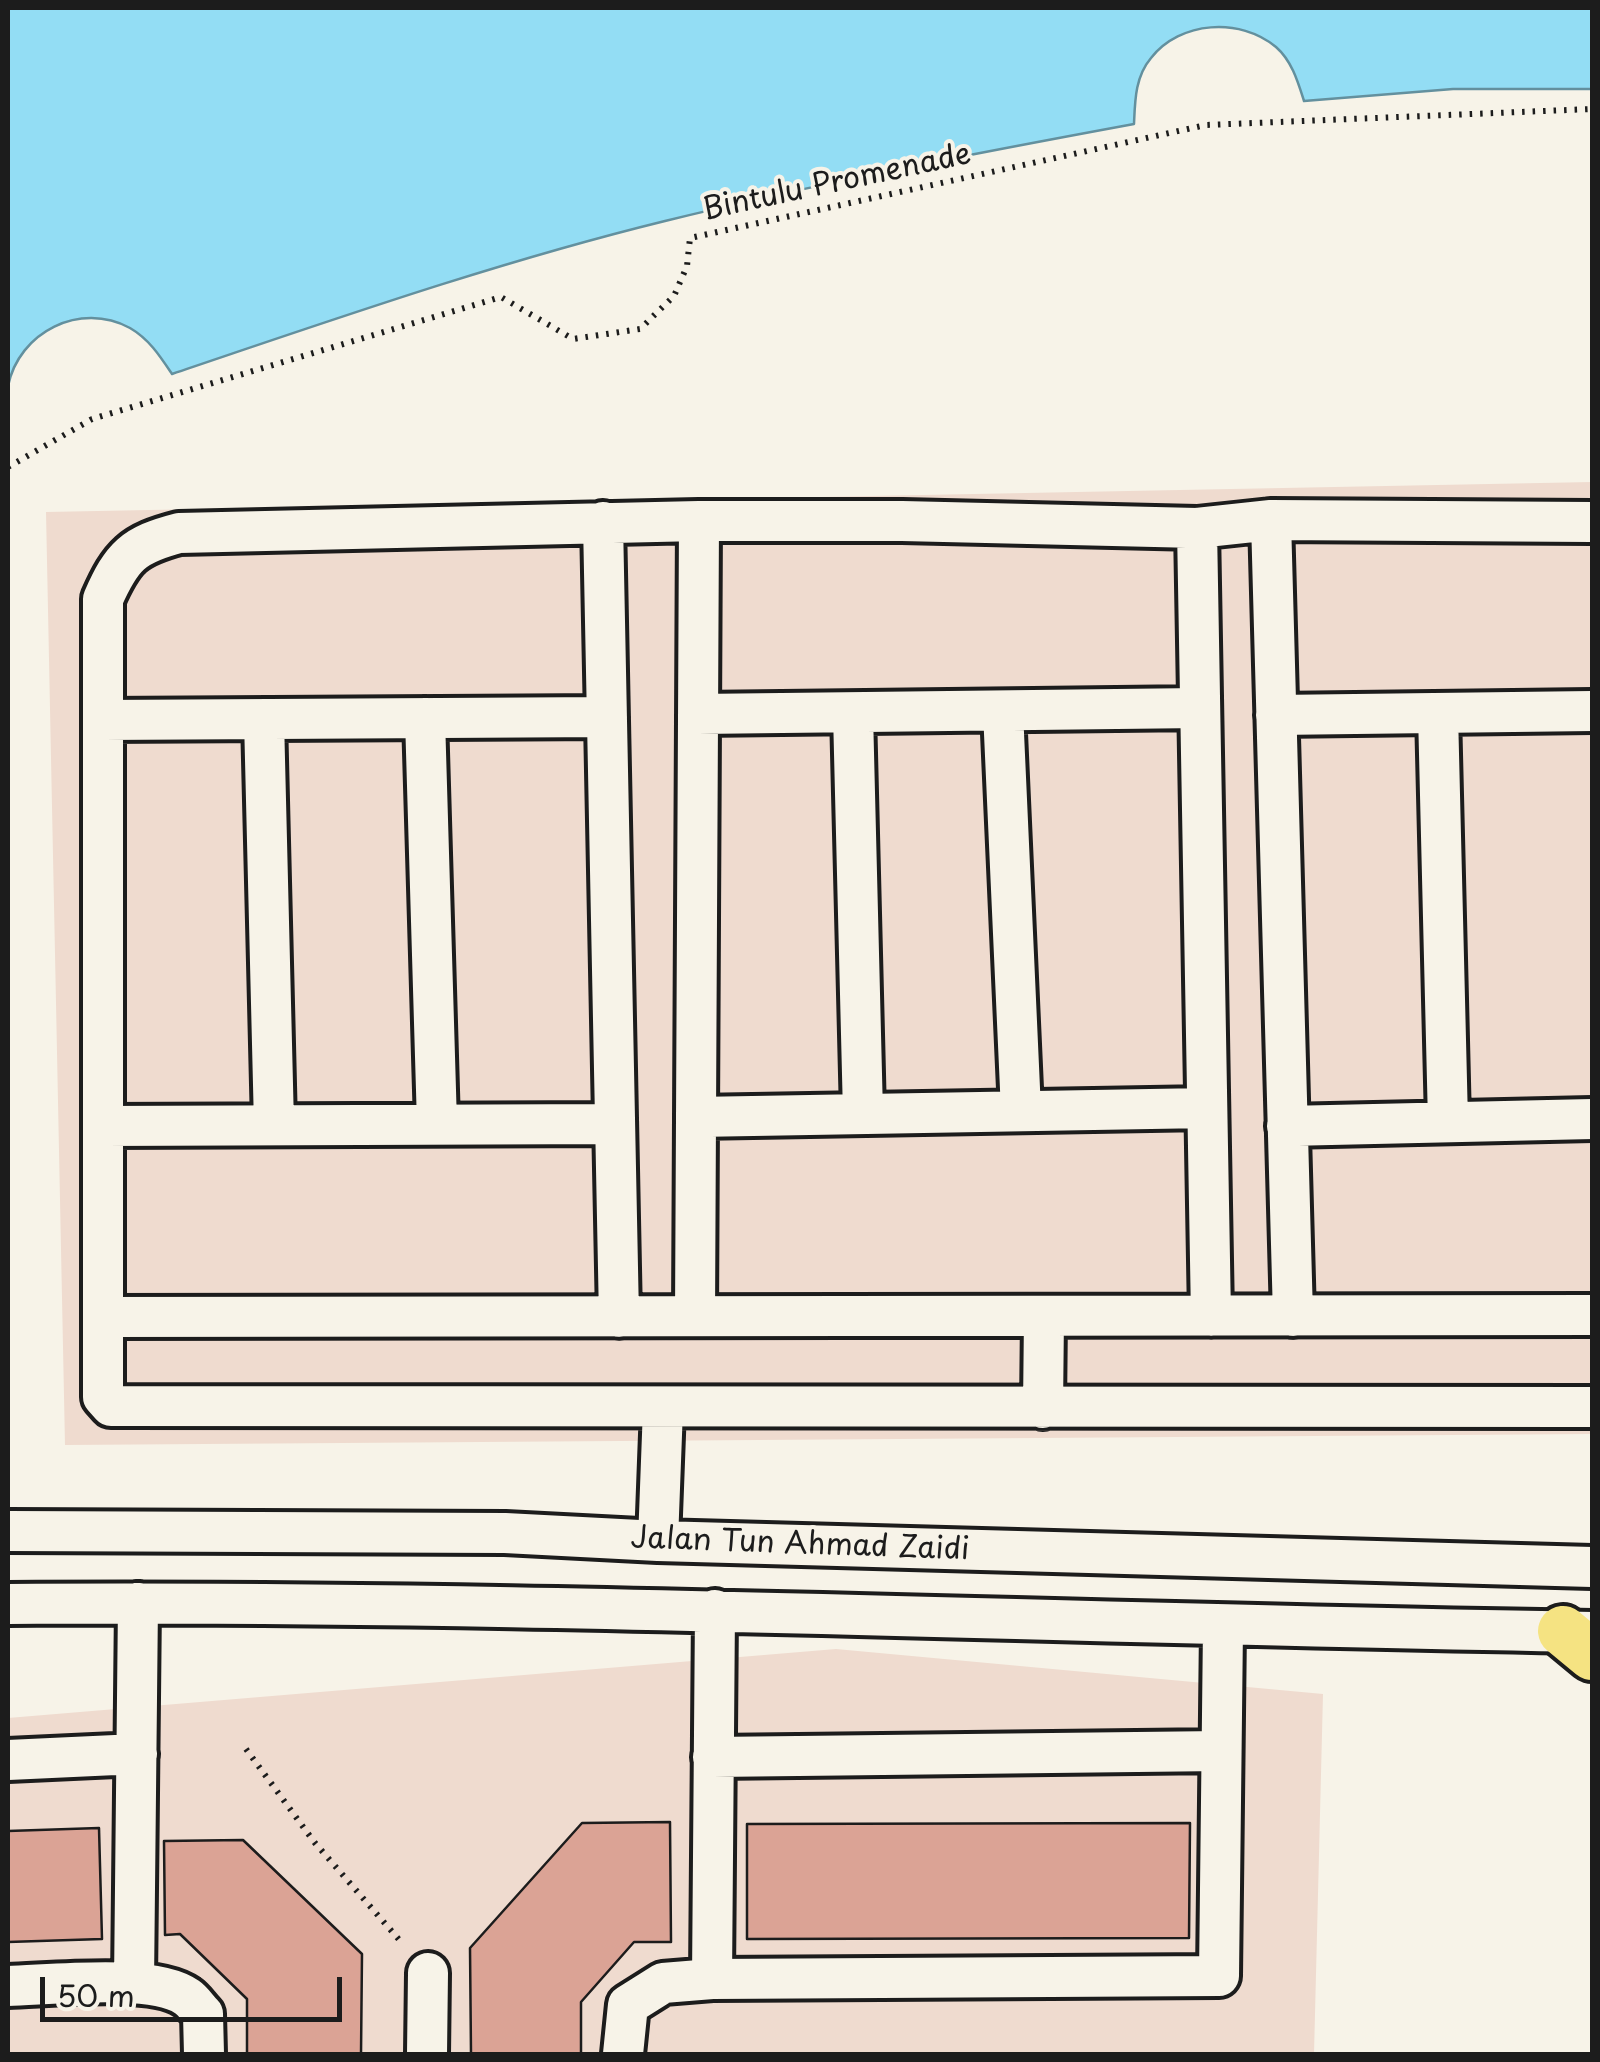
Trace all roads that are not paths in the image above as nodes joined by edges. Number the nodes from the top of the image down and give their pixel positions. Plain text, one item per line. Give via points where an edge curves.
1 (1271, 520) junction
2 (699, 521) junction
3 (603, 522) junction
4 (1592, 522) edge
5 (1196, 528) junction
6 (1200, 708) junction
7 (1003, 711) junction
8 (1592, 711) edge
9 (853, 713) junction
10 (1438, 713) junction
11 (698, 714) junction
12 (1276, 714) junction
13 (607, 717) junction
14 (426, 718) junction
15 (264, 719) junction
16 (104, 720) junction
17 (1207, 1108) junction
18 (1021, 1112) junction
19 (863, 1114) junction
20 (696, 1116) junction
21 (1592, 1119) edge
22 (1448, 1122) junction
23 (437, 1124) junction
24 (615, 1124) junction
25 (274, 1125) junction
26 (104, 1126) junction
27 (1287, 1126) junction
28 (1592, 1315) edge
29 (695, 1316) junction
30 (1044, 1316) junction
31 (1211, 1316) junction
32 (1293, 1316) junction
33 (104, 1317) junction
34 (619, 1317) junction
35 (1592, 1407) edge
36 (664, 1408) junction
37 (1043, 1408) junction
38 (8, 1531) edge
39 (658, 1542) junction
40 (1592, 1567) edge
41 (138, 1603) junction
42 (8, 1604) edge
43 (715, 1610) junction
44 (1223, 1627) junction
45 (1583, 1639) edge
46 (1221, 1751) junction
47 (137, 1754) junction
48 (713, 1757) junction
49 (8, 1760) edge
50 (428, 1974) road end
51 (712, 1979) junction
52 (134, 1983) junction
53 (8, 1986) edge
54 (204, 2054) edge
55 (427, 2054) edge
56 (622, 2054) edge

1 - 4 street
1 - 5 street
1 - 12 street
2 - 3 street
2 - 5 street
2 - 11 street
3 - 13 street
3 - 16 street via 179,533 145,542 118,565 103,599
5 - 6 street
6 - 7 street
6 - 17 street
7 - 9 street
7 - 18 street
8 - 10 street
9 - 11 street
9 - 19 street
10 - 12 street
10 - 22 street
11 - 20 street
12 - 27 street
13 - 14 street
13 - 24 street
14 - 15 street
14 - 23 street
15 - 16 street
15 - 25 street
16 - 26 street
17 - 18 street
17 - 31 street
18 - 19 street
19 - 20 street
20 - 29 street
21 - 22 street
22 - 27 street
23 - 24 street
23 - 25 street
24 - 34 street
25 - 26 street
26 - 33 street
27 - 32 street
28 - 32 street
29 - 30 street
29 - 34 street
30 - 31 street
30 - 37 street
31 - 32 street
33 - 34 street
33 - 36 street via 103,1396 124,1408
35 - 37 street
36 - 37 street
36 - 39 street
38 - 39 street, Jalan Tun Ahmad Zaidi via 505,1533
39 - 40 street, Jalan Tun Ahmad Zaidi
41 - 42 street
41 - 43 street
41 - 47 street
43 - 44 street
43 - 48 street
44 - 45 street
44 - 46 street
46 - 48 street
46 - 51 street via 1219,1976
47 - 49 street
47 - 52 street
48 - 51 street
50 - 55 street
51 - 56 street via 663,1982 628,2005
52 - 53 street
52 - 54 street via 188,1998 203,2014

